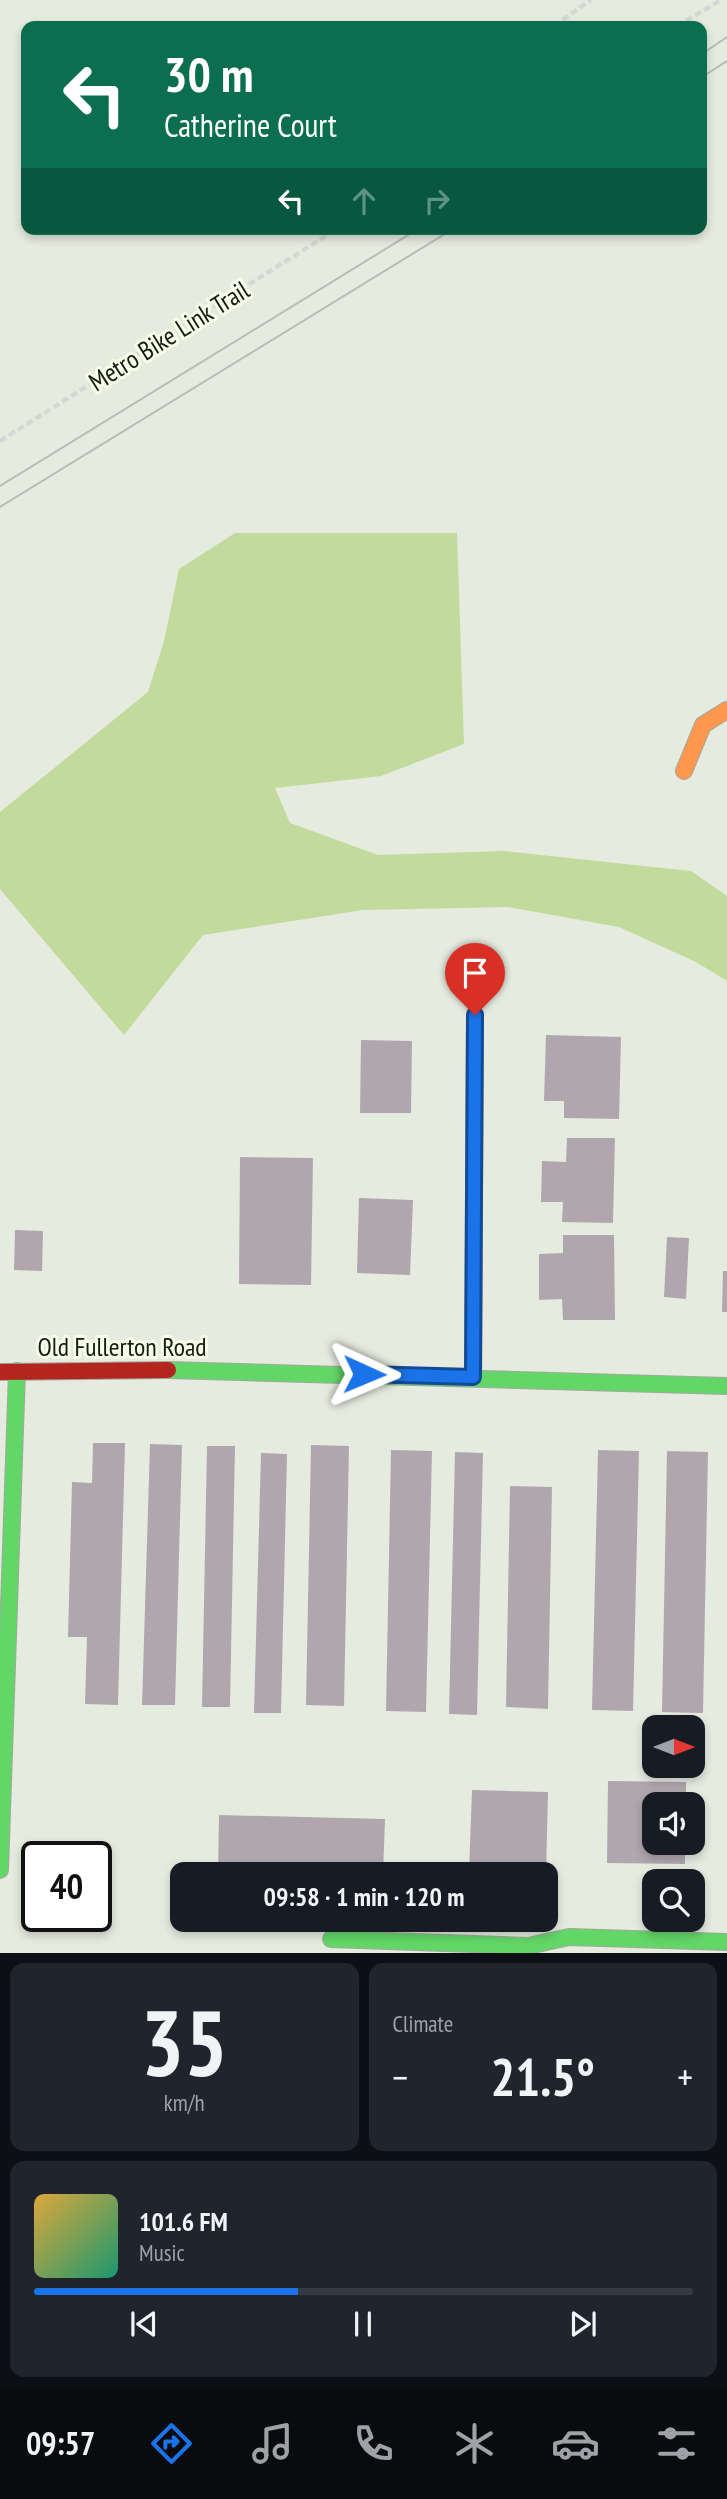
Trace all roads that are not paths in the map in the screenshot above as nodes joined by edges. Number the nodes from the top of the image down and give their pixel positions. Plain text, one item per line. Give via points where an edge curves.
1 (727, 710) edge
2 (684, 771) dead end
3 (475, 1015) dead end
4 (17, 1371) junction
5 (0, 1372) edge
6 (473, 1377) junction
7 (727, 1386) edge
8 (0, 1870) edge
9 (331, 1939) dead end
10 (727, 1942) edge

1 - 2 street via 703,725
3 - 6 street
4 - 5 street
4 - 6 street, Old Fullerton Road via 144,1369
4 - 8 street, Old Fullerton Road
6 - 7 street, Old Fullerton Road
9 - 10 street via 528,1946 569,1937

